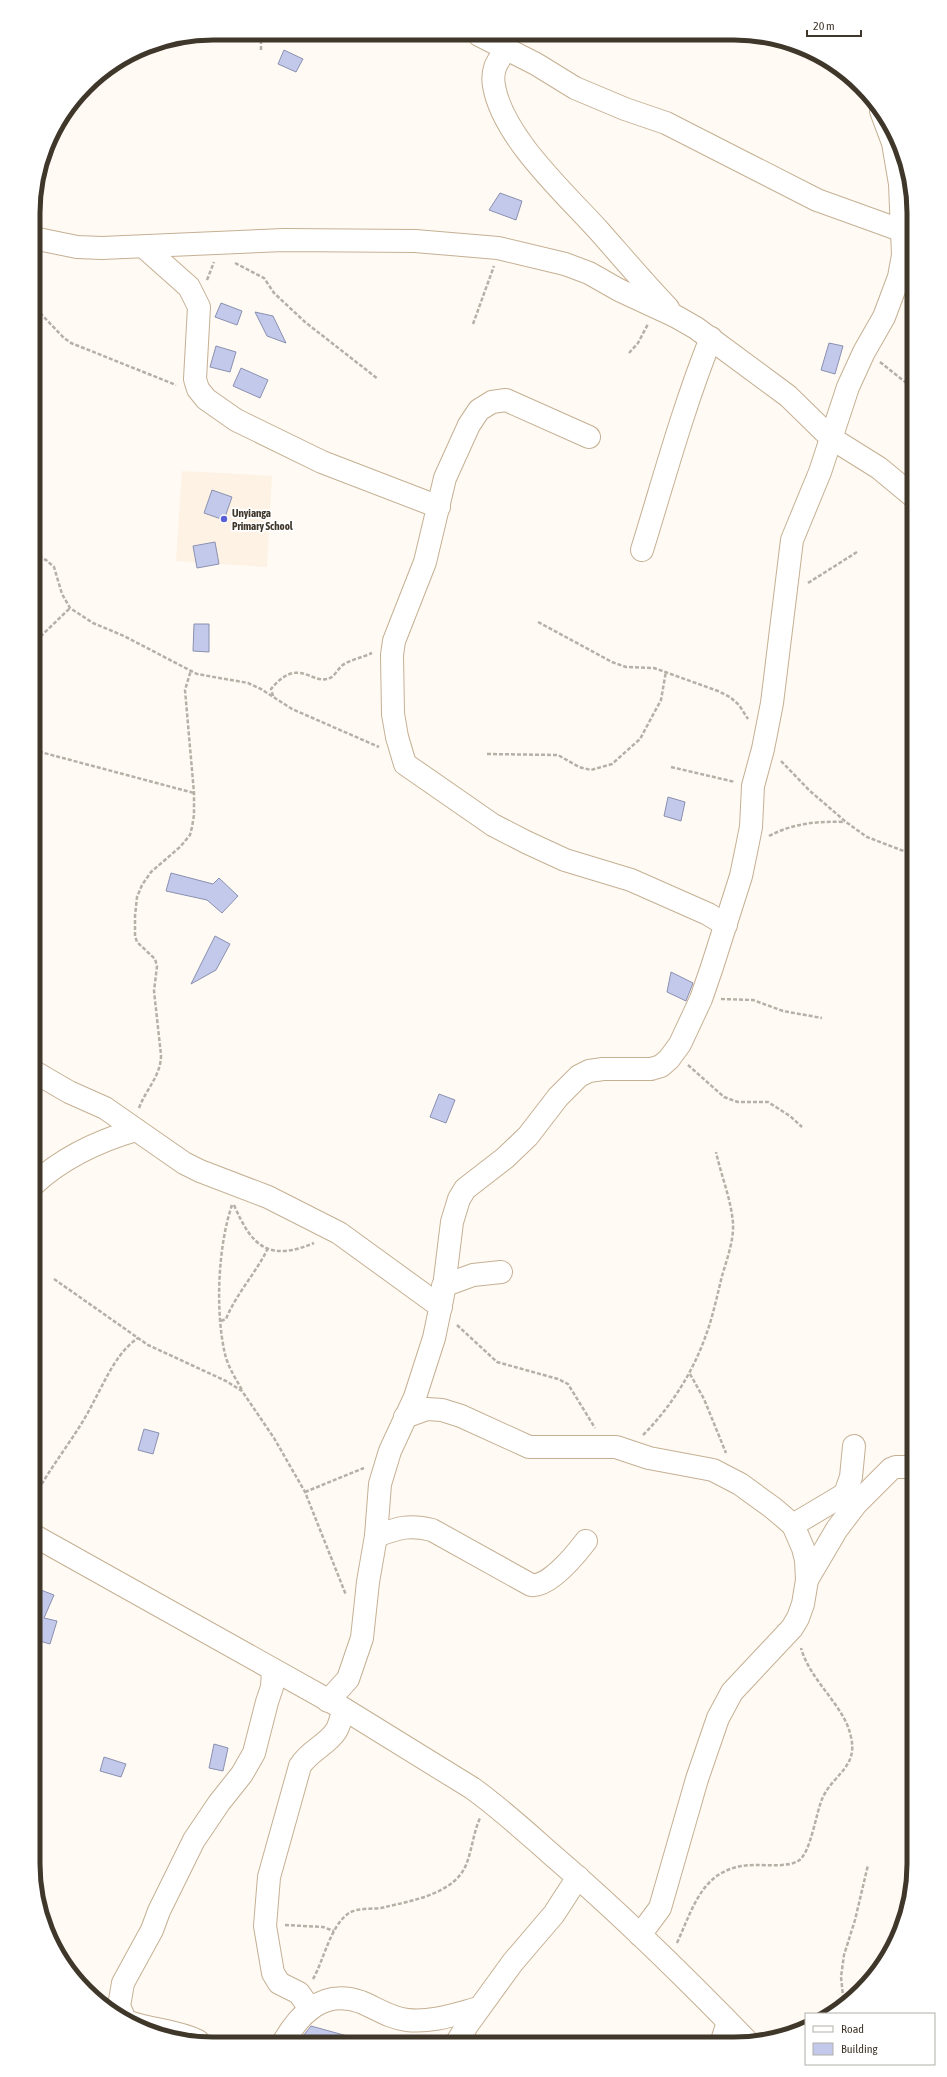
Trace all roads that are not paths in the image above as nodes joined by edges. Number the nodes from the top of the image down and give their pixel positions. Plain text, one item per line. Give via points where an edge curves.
1 (489, 40) edge
2 (507, 48) junction
3 (894, 146) edge
4 (902, 231) junction
5 (40, 239) edge
6 (144, 247) junction
7 (667, 312) junction
8 (711, 338) junction
9 (589, 437) dead end
10 (831, 438) junction
11 (907, 491) edge
12 (439, 507) junction
13 (642, 550) dead end
14 (726, 925) junction
15 (40, 1075) edge
16 (138, 1131) junction
17 (40, 1179) edge
18 (501, 1272) dead end
19 (441, 1303) junction
20 (405, 1418) junction
21 (854, 1446) dead end
22 (907, 1467) edge
23 (793, 1525) junction
24 (376, 1536) junction
25 (40, 1539) edge
26 (586, 1541) dead end
27 (807, 1580) junction
28 (273, 1670) junction
29 (336, 1705) junction
30 (578, 1877) junction
31 (640, 1935) junction
32 (306, 2003) junction
33 (479, 2008) junction
34 (121, 2010) edge
35 (728, 2022) junction
36 (287, 2037) edge
37 (460, 2037) edge
38 (723, 2037) edge
39 (743, 2037) edge

1 - 2 street
2 - 4 street via 575,88 666,123 817,200
2 - 7 street via 494,67 494,85 500,109 545,173
3 - 4 street via 900,184
4 - 10 street via 903,255 899,277 884,317 848,387
5 - 6 street via 76,247
6 - 7 street via 218,249 284,240 407,240 458,243 498,248 571,266
6 - 12 street via 189,286 199,307 195,379 198,389 206,399 236,420 322,462
7 - 8 street
8 - 10 street via 788,396
8 - 13 street via 671,448
9 - 12 street via 506,400 492,402 479,410 469,425 445,478
10 - 11 street via 879,468
10 - 14 street via 792,540 772,703 753,786 751,827
12 - 14 street via 425,562 394,640 392,655 393,714 405,764 487,821 526,842 565,860 631,880 708,914
14 - 19 street via 701,999 676,1051 661,1066 651,1070 603,1069 579,1076 558,1097 528,1136 505,1158 465,1189 452,1222
15 - 16 street via 105,1108
16 - 17 street via 115,1136 78,1153
16 - 19 street via 200,1171 268,1197 339,1233
18 - 19 street via 473,1275
19 - 20 street via 429,1355
20 - 23 street via 427,1409 442,1410 529,1447 617,1449 713,1470 740,1484
20 - 24 street via 390,1451 380,1484
21 - 23 street via 851,1477 845,1494
22 - 27 street via 891,1469 856,1504 837,1529
23 - 27 street via 803,1548
24 - 26 street via 404,1527 432,1530 531,1585 538,1586 564,1566
24 - 29 street via 362,1638
25 - 28 street
27 - 31 street via 798,1618 785,1636 768,1651 732,1692 718,1718 696,1779 660,1908
28 - 29 street
28 - 34 street via 272,1687 254,1753 242,1774 194,1840 152,1930 123,1982 119,2006
29 - 30 street via 415,1752 491,1802
29 - 32 street via 337,1730 326,1743 305,1759 296,1775 269,1877 265,1926 273,1973
30 - 31 street
30 - 33 street via 554,1914 512,1962
31 - 35 street
32 - 33 street via 349,1999 394,2017 427,2021
32 - 36 street
33 - 37 street
35 - 38 street
35 - 39 street

